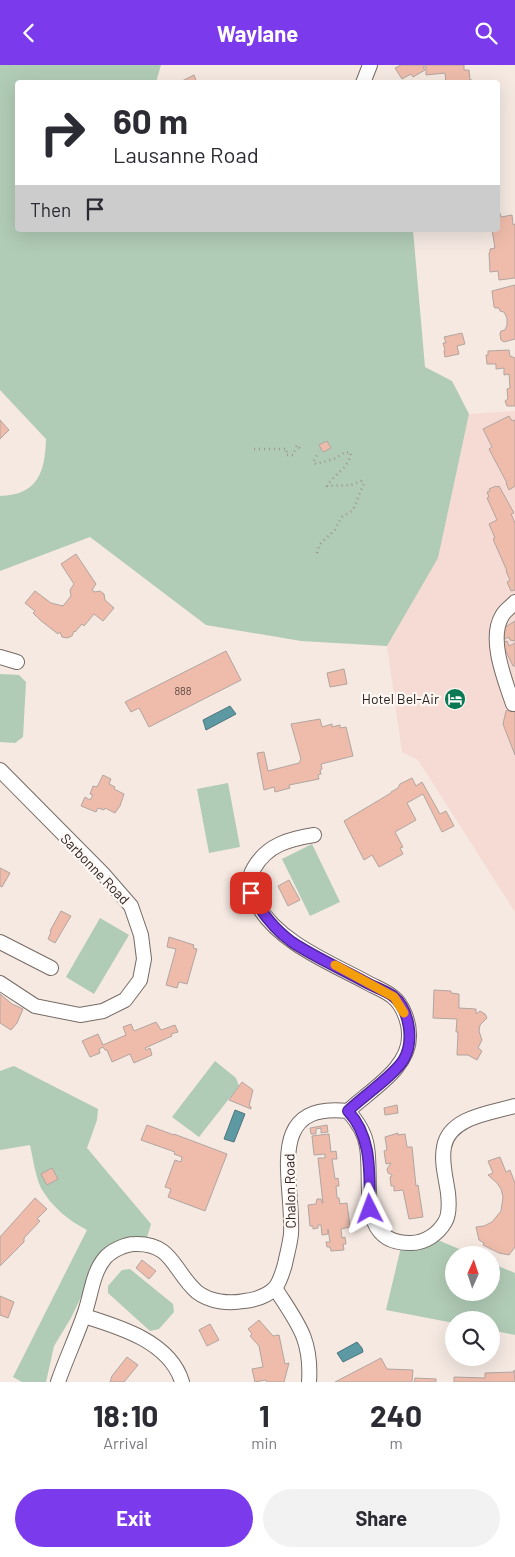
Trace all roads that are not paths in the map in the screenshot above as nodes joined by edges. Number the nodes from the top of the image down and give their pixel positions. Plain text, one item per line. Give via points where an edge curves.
1 (370, 65) edge
2 (364, 80) edge
3 (515, 601) edge
4 (0, 657) edge
5 (17, 662) dead end
6 (513, 704) dead end
7 (0, 770) edge
8 (314, 835) dead end
9 (0, 942) edge
10 (51, 969) dead end
11 (0, 983) edge
12 (515, 1106) edge
13 (348, 1111) junction
14 (275, 1288) junction
15 (84, 1316) junction
16 (58, 1382) edge
17 (182, 1382) edge
18 (309, 1382) edge

1 - 2 street
3 - 6 street via 502,615 496,628 500,663
4 - 5 street
7 - 11 street, Sarbonne Road via 131,906 141,935 144,959 140,980 125,1000 103,1011 80,1015 35,1006
8 - 13 street via 276,845 260,858 249,881 251,893 260,910 292,941 394,997 407,1020 410,1035 404,1060 396,1070
9 - 10 street
12 - 13 street via 472,1119 457,1126 447,1137 443,1159 449,1207 447,1220 436,1234 418,1243 388,1239 378,1230 370,1209 367,1146 363,1132
13 - 14 street, Chalon Road via 330,1109 312,1113 291,1134 288,1152 291,1235 283,1273
14 - 15 street via 257,1299 233,1303 214,1300 198,1292 169,1255 159,1248 130,1244 105,1257
14 - 18 street via 299,1325 308,1347
15 - 16 street
15 - 17 street via 156,1346 179,1371

